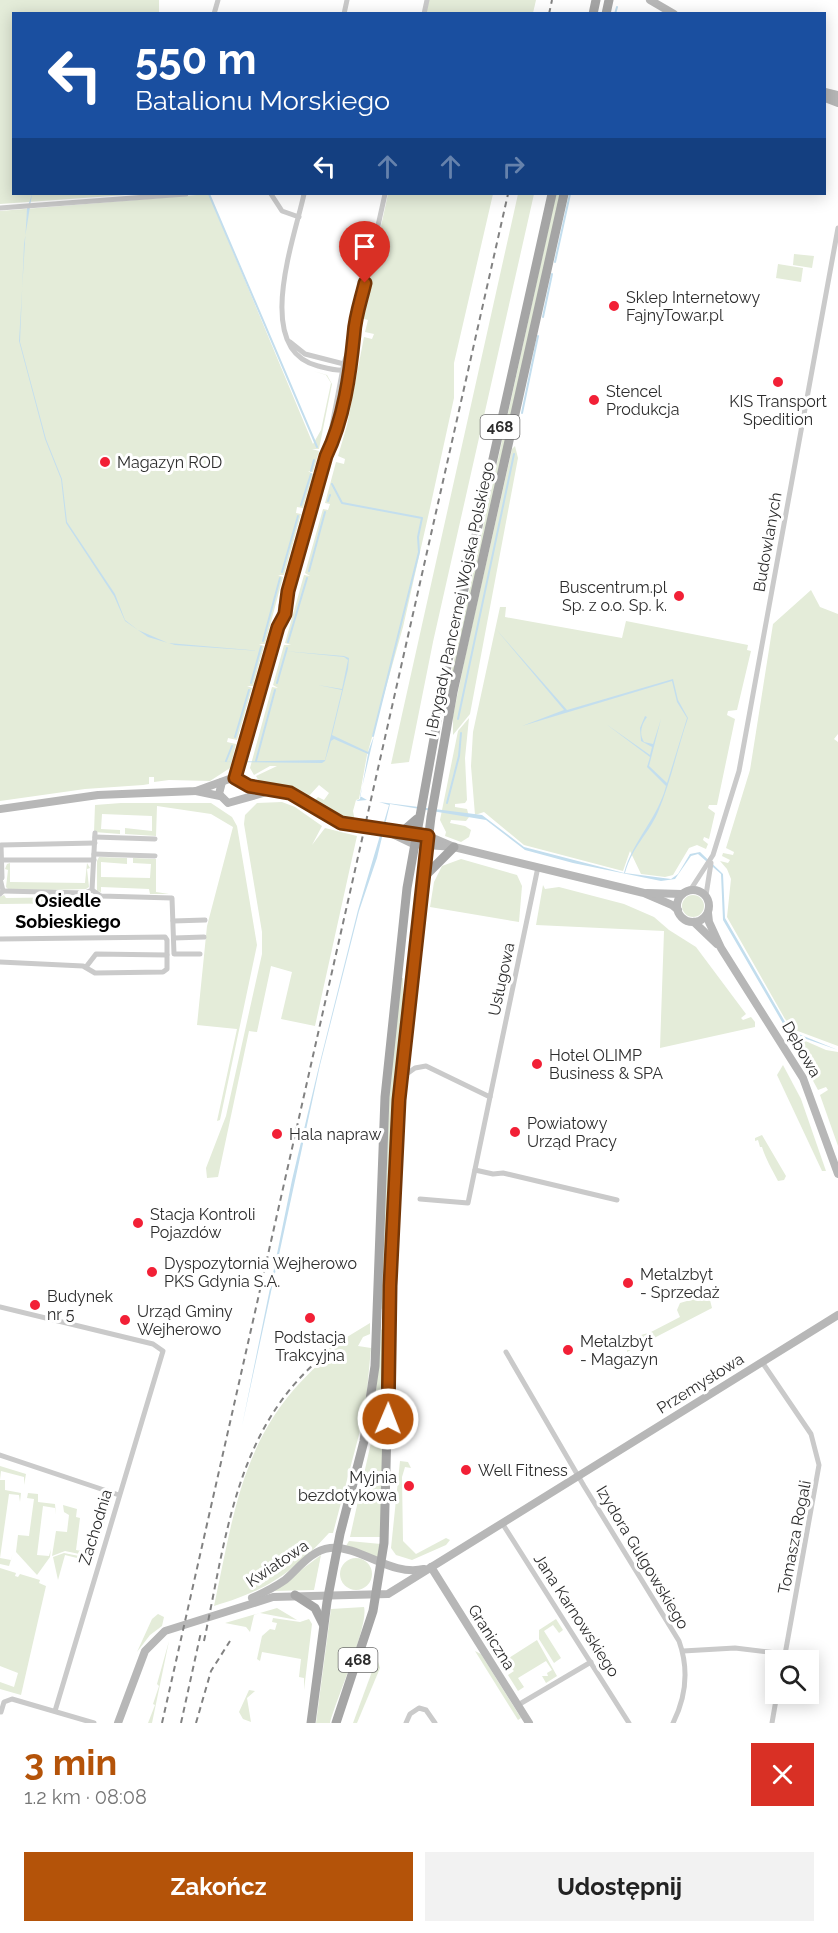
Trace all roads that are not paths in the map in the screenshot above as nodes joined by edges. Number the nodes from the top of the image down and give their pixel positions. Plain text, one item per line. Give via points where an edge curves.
1 (609, 0) edge
2 (615, 0) edge
3 (650, 0) edge
4 (606, 12) edge
5 (671, 12) edge
6 (173, 195) edge
7 (272, 195) edge
8 (304, 195) edge
9 (385, 195) edge
10 (552, 195) edge
11 (564, 195) edge
12 (0, 208) edge
13 (299, 217) junction
14 (838, 228) edge
15 (354, 334) junction
16 (287, 339) junction
17 (344, 363) junction
18 (350, 369) junction
19 (342, 371) junction
20 (327, 455) junction
21 (239, 781) junction
22 (222, 782) junction
23 (196, 791) junction
24 (273, 791) junction
25 (220, 796) junction
26 (241, 800) junction
27 (0, 808) edge
28 (417, 819) junction
29 (388, 832) junction
30 (402, 832) junction
31 (95, 838) junction
32 (414, 838) junction
33 (155, 839) dead end
34 (428, 840) junction
35 (454, 847) junction
36 (155, 856) dead end
37 (94, 857) junction
38 (712, 858) junction
39 (2, 860) junction
40 (538, 867) junction
41 (1, 878) edge
42 (423, 878) junction
43 (692, 890) junction
44 (90, 891) junction
45 (2, 893) edge
46 (644, 893) junction
47 (682, 894) junction
48 (706, 895) junction
49 (678, 910) junction
50 (708, 913) junction
51 (205, 920) dead end
52 (173, 921) junction
53 (694, 922) junction
54 (204, 937) dead end
55 (174, 938) junction
56 (0, 939) edge
57 (721, 948) junction
58 (200, 954) dead end
59 (167, 955) junction
60 (0, 962) edge
61 (86, 967) junction
62 (401, 1078) junction
63 (490, 1097) junction
64 (475, 1170) junction
65 (838, 1174) edge
66 (420, 1199) dead end
67 (617, 1200) dead end
68 (0, 1307) edge
69 (838, 1315) edge
70 (506, 1352) dead end
71 (762, 1362) junction
72 (0, 1455) edge
73 (578, 1476) junction
74 (119, 1495) junction
75 (502, 1523) junction
76 (337, 1549) junction
77 (382, 1564) junction
78 (430, 1567) junction
79 (329, 1594) junction
80 (295, 1595) junction
81 (377, 1595) junction
82 (236, 1606) junction
83 (324, 1630) junction
84 (786, 1650) edge
85 (683, 1651) junction
86 (765, 1652) edge
87 (591, 1662) junction
88 (775, 1704) edge
89 (518, 1706) junction
90 (55, 1711) junction
91 (2, 1712) dead end
92 (94, 1723) edge
93 (118, 1723) edge
94 (311, 1723) edge
95 (336, 1723) edge
96 (406, 1723) edge
97 (435, 1723) edge
98 (529, 1723) edge
99 (629, 1723) edge
100 (674, 1723) edge
101 (772, 1723) edge

1 - 4 main road
2 - 4 main road
3 - 5 main road
6 - 12 street
7 - 13 street via 282,211
8 - 13 street
9 - 15 street
10 - 28 main road, I Brygady Pancernej Wojska Polskiego / 468 via 448,661
11 - 34 main road, I Brygady Pancernej Wojska Polskiego / 468 via 453,692
13 - 16 street via 280,306
14 - 38 street, Budowlanych via 741,765
15 - 17 street
15 - 18 street
16 - 17 street via 305,354
16 - 19 street via 301,359
17 - 18 street
17 - 19 street
18 - 19 street
18 - 20 street via 335,437
19 - 20 street
20 - 21 street via 281,604
21 - 22 main road
21 - 24 main road
21 - 26 main road via 244,793
22 - 23 main road
22 - 25 main road
23 - 25 main road
23 - 27 main road via 98,795
24 - 26 main road
24 - 29 main road via 299,797 341,823
25 - 26 main road via 228,803
28 - 30 main road
28 - 32 main road, I Brygady Pancernej Wojska Polskiego / 468
29 - 30 main road
29 - 32 main road
30 - 32 main road
31 - 33 street
31 - 37 street
31 - 39 street via 1,845
32 - 34 main road
32 - 76 main road, I Brygady Pancernej Wojska Polskiego / 468 via 385,1097 375,1366 366,1433
34 - 35 main road
34 - 42 main road, I Brygady Pancernej Wojska Polskiego / 468
35 - 40 main road
35 - 42 main road
36 - 37 street
37 - 39 street
37 - 44 street
38 - 43 street, Budowlanych
38 - 48 street, Budowlanych
39 - 41 street
40 - 46 main road
40 - 63 street, Usługowa
41 - 45 street
42 - 62 main road, I Brygady Pancernej Wojska Polskiego / 468
43 - 47 main road
43 - 48 main road
44 - 45 street
44 - 52 street via 101,896 172,898
46 - 47 main road
46 - 49 main road
47 - 49 main road
48 - 50 main road
49 - 53 main road via 683,918
50 - 53 main road
50 - 57 main road, Dębowa
51 - 52 street
52 - 55 street
53 - 57 main road, Dębowa
54 - 55 street
55 - 58 street via 174,954
56 - 59 street via 165,937
57 - 65 main road, Dębowa via 800,1073
59 - 61 street via 96,954
59 - 61 street via 164,972 95,973
60 - 61 street
62 - 63 street via 419,1067 433,1068
62 - 77 main road, I Brygady Pancernej Wojska Polskiego / 468 via 389,1306 386,1528
63 - 64 street, Usługowa
64 - 66 street, Usługowa via 468,1203
64 - 67 street
68 - 74 street, Zachodnia via 153,1344 163,1351
69 - 71 main road, Przemysłowa
70 - 73 street
71 - 73 main road, Przemysłowa
71 - 84 street, Tomasza Rogali via 811,1434 819,1465
72 - 74 street
73 - 75 main road, Przemysłowa
73 - 85 street, Izydora Gulgowskiego via 663,1611
74 - 90 street, Zachodnia
75 - 78 main road, Przemysłowa
75 - 87 street, Jana Karnowskiego
76 - 77 main road, Przemysłowa
76 - 79 main road, 468
76 - 82 main road, Kwiatowa via 314,1555 284,1580
77 - 78 main road, Przemysłowa via 409,1571
77 - 81 main road, 468
78 - 81 main road, Przemysłowa via 388,1594
78 - 89 main road, Graniczna
79 - 80 main road, Kwiatowa
79 - 81 main road, Kwiatowa
79 - 83 main road, 468
80 - 82 main road, Kwiatowa
80 - 83 main road via 315,1608
81 - 95 main road, 468
82 - 93 main road, Kwiatowa via 171,1628 150,1642
83 - 94 main road, 468
85 - 86 street via 735,1648
85 - 100 street, Izydora Gulgowskiego via 685,1689
87 - 89 street
87 - 99 street, Jana Karnowskiego
88 - 101 street
89 - 98 main road, Graniczna
90 - 91 street via 12,1699 4,1702
90 - 92 street
96 - 97 street via 412,1710 419,1708 426,1710

